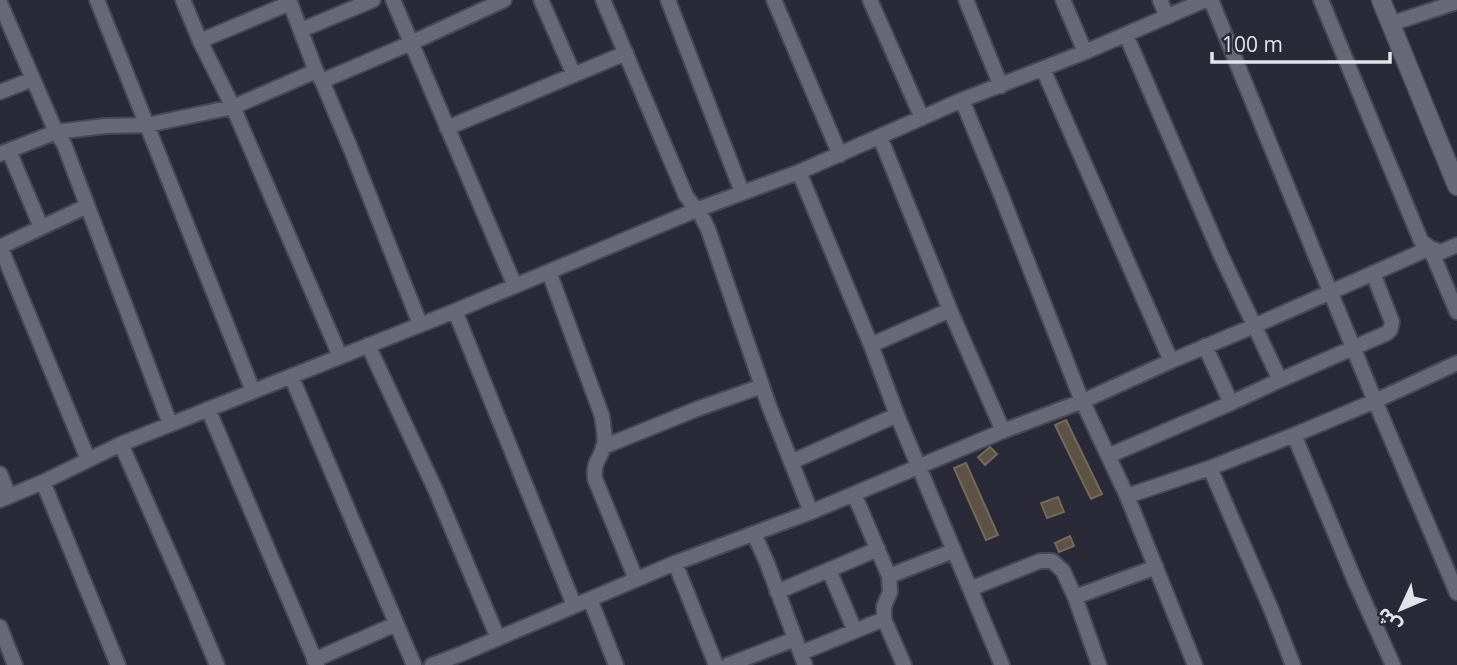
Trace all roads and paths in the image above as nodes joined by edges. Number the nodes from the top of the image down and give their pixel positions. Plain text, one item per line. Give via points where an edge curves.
1 (97, 0) edge
2 (183, 0) edge
3 (373, 0) edge
4 (393, 0) edge
5 (504, 0) edge
6 (541, 0) edge
7 (603, 0) edge
8 (668, 0) edge
9 (774, 0) edge
10 (870, 0) edge
11 (966, 0) edge
12 (1063, 0) edge
13 (1160, 0) edge
14 (1205, 0) edge
15 (1211, 0) edge
16 (1321, 0) edge
17 (1381, 0) edge
18 (289, 2) edge
19 (1457, 2) edge
20 (0, 3) edge
21 (1167, 18) junction
22 (1390, 24) junction
23 (301, 30) junction
24 (1126, 35) junction
25 (200, 41) junction
26 (411, 43) junction
27 (1085, 52) junction
28 (626, 54) junction
29 (1043, 69) junction
30 (574, 75) junction
31 (319, 76) junction
32 (33, 79) junction
33 (1002, 86) junction
34 (0, 92) edge
35 (962, 100) junction
36 (233, 107) junction
37 (922, 118) junction
38 (148, 125) junction
39 (447, 128) junction
40 (56, 132) junction
41 (880, 137) junction
42 (5, 153) edge
43 (840, 155) junction
44 (799, 172) junction
45 (1457, 186) edge
46 (742, 192) junction
47 (87, 206) junction
48 (696, 210) junction
49 (41, 227) junction
50 (1457, 245) edge
51 (0, 246) edge
52 (1430, 248) junction
53 (549, 272) junction
54 (1373, 273) junction
55 (515, 286) junction
56 (1331, 292) junction
57 (950, 310) junction
58 (455, 311) junction
59 (1457, 312) edge
60 (420, 324) junction
61 (1254, 326) junction
62 (368, 345) junction
63 (871, 345) junction
64 (1205, 346) junction
65 (1353, 347) junction
66 (340, 356) junction
67 (1171, 361) junction
68 (1457, 363) edge
69 (291, 376) junction
70 (1280, 380) junction
71 (762, 386) junction
72 (253, 391) junction
73 (1083, 401) junction
74 (1375, 401) junction
75 (1231, 403) junction
76 (208, 409) junction
77 (897, 415) junction
78 (170, 424) junction
79 (1003, 431) junction
80 (1294, 435) junction
81 (121, 444) junction
82 (603, 447) junction
83 (1108, 456) junction
84 (88, 459) junction
85 (791, 462) junction
86 (919, 466) junction
87 (1210, 468) junction
88 (0, 474) edge
89 (43, 482) junction
90 (854, 494) junction
91 (1127, 496) junction
92 (5, 498) edge
93 (811, 512) junction
94 (754, 534) junction
95 (878, 549) junction
96 (953, 551) junction
97 (675, 563) junction
98 (1156, 567) junction
99 (829, 570) junction
100 (889, 576) junction
101 (636, 579) junction
102 (970, 589) junction
103 (777, 592) junction
104 (1457, 593) edge
105 (1075, 597) junction
106 (590, 599) junction
107 (574, 606) junction
108 (884, 619) junction
109 (396, 624) junction
110 (0, 626) edge
111 (855, 631) junction
112 (498, 638) junction
113 (795, 639) junction
114 (803, 659) edge
115 (315, 662) edge
116 (15, 665) edge
117 (118, 665) edge
118 (216, 665) edge
119 (414, 665) edge
120 (432, 665) edge
121 (616, 665) edge
122 (716, 665) edge
123 (728, 665) edge
124 (904, 665) edge
125 (1002, 665) edge
126 (1099, 665) edge
127 (1195, 665) edge
128 (1293, 665) edge
129 (1393, 665) edge

1 - 38 street
2 - 25 street
3 - 23 street
4 - 26 street
5 - 26 street
6 - 30 street
7 - 28 street
8 - 46 street
9 - 43 street
10 - 37 street
11 - 33 street
12 - 27 street
13 - 21 street
14 - 21 street
15 - 56 street
16 - 52 street via 1419,236
17 - 22 street
18 - 23 street
18 - 25 street
19 - 22 street
20 - 32 street
21 - 24 street
22 - 45 street
23 - 31 street
24 - 27 street
24 - 61 street
25 - 36 street
26 - 31 street
26 - 39 street
27 - 29 street
28 - 30 street
28 - 48 street
29 - 33 street
29 - 67 street
30 - 39 street
31 - 36 street
31 - 60 street
32 - 34 street
32 - 40 street
33 - 35 street
35 - 37 street
35 - 73 street
36 - 38 street
36 - 66 street
37 - 41 street
38 - 40 street
38 - 72 street
39 - 55 street
40 - 42 street
40 - 47 street
41 - 43 street
41 - 57 street
42 - 49 street
43 - 44 street
44 - 46 street
44 - 63 street
46 - 48 street
47 - 49 street
47 - 78 street
48 - 53 street
48 - 71 street via 718,254
49 - 51 street
50 - 52 street via 1441,252
51 - 84 street
52 - 54 street
52 - 59 street
53 - 55 street
53 - 82 street via 602,416
54 - 56 street
54 - 65 street via 1392,326 1387,333
55 - 58 street
56 - 61 street
56 - 65 street
57 - 63 street
57 - 79 street
58 - 60 street
58 - 107 street
60 - 62 street
61 - 64 street
61 - 70 street
62 - 66 street
62 - 112 street
63 - 77 street
64 - 67 street
64 - 75 street
65 - 70 street
65 - 74 street
66 - 69 street
67 - 73 street
68 - 74 street
69 - 72 street
69 - 109 street
70 - 75 street
71 - 82 street
71 - 85 street
72 - 76 street
73 - 79 street
73 - 83 street
74 - 80 street
74 - 104 street
75 - 83 street
76 - 78 street
76 - 115 street
77 - 85 street
77 - 86 street
78 - 81 street
79 - 86 street
80 - 87 street
80 - 129 street
81 - 84 street
81 - 118 street
82 - 101 street via 595,478
83 - 91 street
84 - 89 street
85 - 93 street
86 - 90 street
86 - 96 street
87 - 91 street
87 - 128 street
88 - 92 street
89 - 92 street
89 - 117 street
90 - 93 street
90 - 95 street
91 - 98 street
93 - 94 street
94 - 97 street
94 - 103 street
95 - 99 street
95 - 100 street
96 - 100 street
96 - 102 street
97 - 101 street
97 - 122 street
98 - 105 street
98 - 127 street
99 - 103 street
99 - 111 street
100 - 108 street
101 - 106 street
102 - 105 street via 1048,560 1063,571
102 - 125 street
103 - 113 street
105 - 126 street
106 - 107 street
106 - 121 street
107 - 112 street
108 - 111 street
108 - 124 street
109 - 115 street
109 - 119 street
110 - 116 street
111 - 114 street
112 - 120 street
113 - 114 street
113 - 123 street

